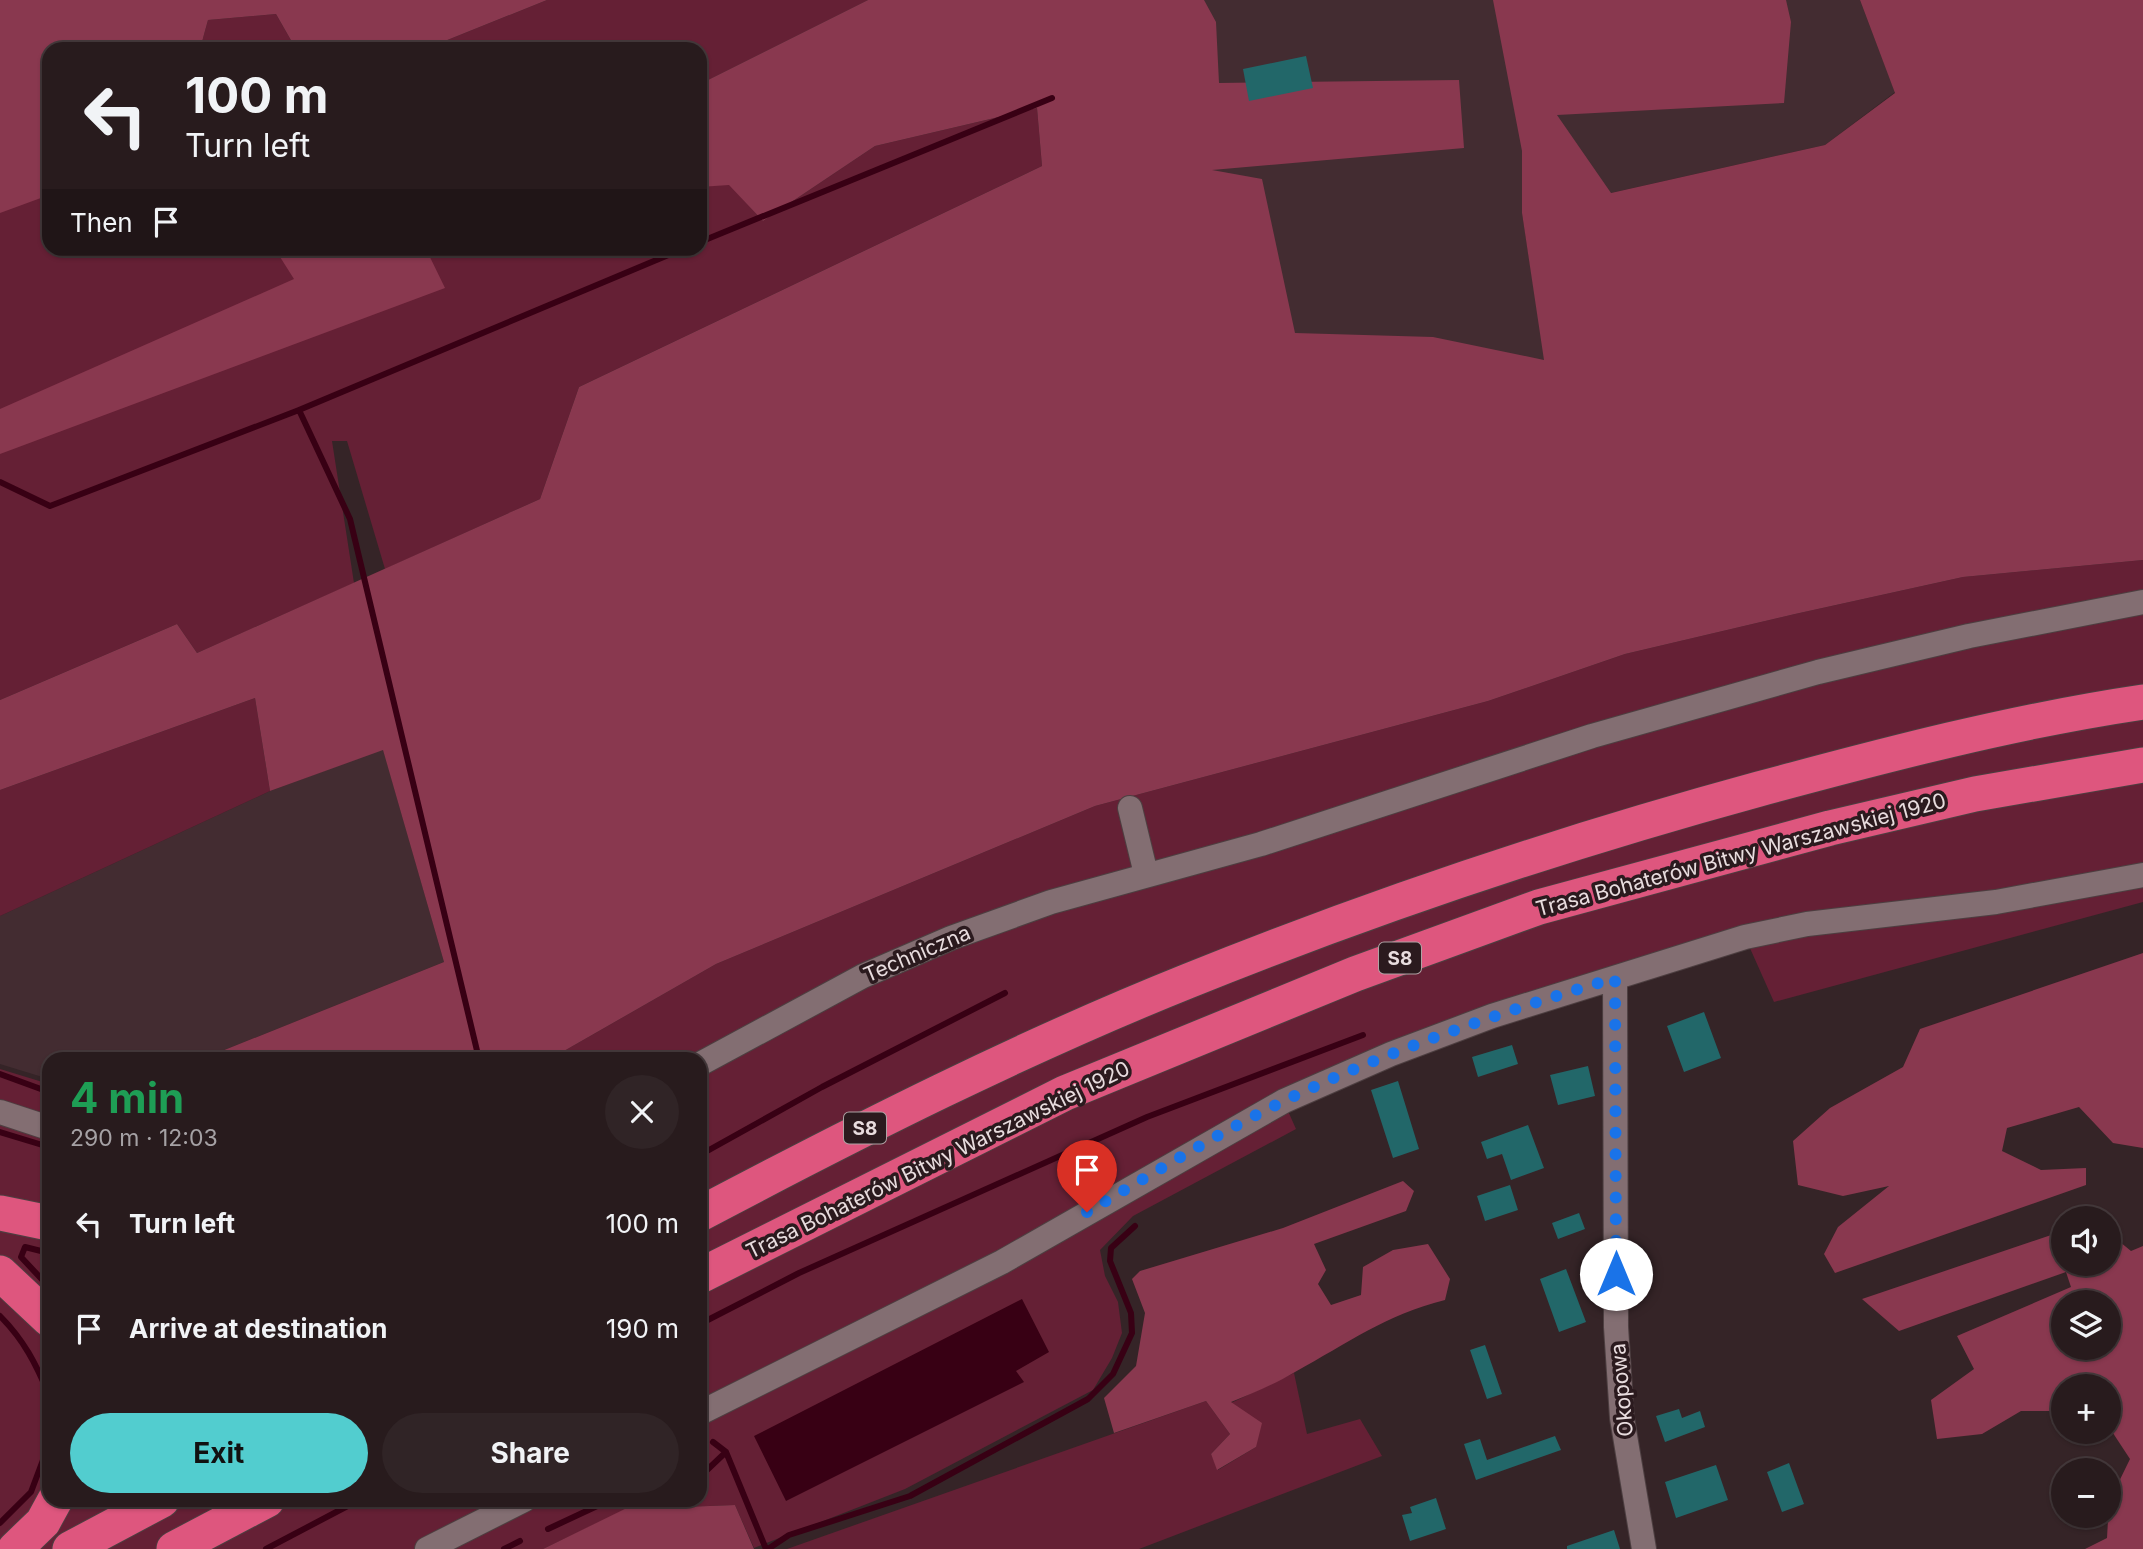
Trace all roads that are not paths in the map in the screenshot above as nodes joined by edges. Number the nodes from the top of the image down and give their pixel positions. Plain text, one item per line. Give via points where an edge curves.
1 (2143, 602) edge
2 (2143, 702) edge
3 (2143, 765) edge
4 (1130, 808) dead end
5 (1146, 874) junction
6 (2143, 875) edge
7 (1615, 978) junction
8 (707, 1060) edge
9 (0, 1112) edge
10 (42, 1126) edge
11 (707, 1210) edge
12 (0, 1213) edge
13 (42, 1222) edge
14 (707, 1272) edge
15 (0, 1273) edge
16 (42, 1312) edge
17 (707, 1410) edge
18 (51, 1507) edge
19 (149, 1507) edge
20 (254, 1507) edge
21 (510, 1507) edge
22 (15, 1549) edge
23 (70, 1549) edge
24 (174, 1549) edge
25 (427, 1549) edge
26 (1644, 1549) edge

1 - 5 street, Techniczna via 1969,636 1818,673 1592,736 1261,845
2 - 11 highway, S8 via 1964,738 1671,813 1348,919 1033,1048 854,1133
3 - 14 highway, Trasa Bohaterów Bitwy Warszawskiej 1920 / S8 via 1975,794 1843,825 1539,907 1343,979 1065,1093
4 - 5 street
5 - 8 street, Techniczna via 951,938 863,976
6 - 7 street via 1996,902 1807,924 1745,937
7 - 17 street via 1492,1016 1284,1101 1002,1262
7 - 26 street, Okopowa via 1616,1327 1622,1418
9 - 10 street
12 - 13 highway
15 - 16 highway
18 - 22 highway via 43,1522
19 - 23 highway
20 - 24 highway
21 - 25 street

